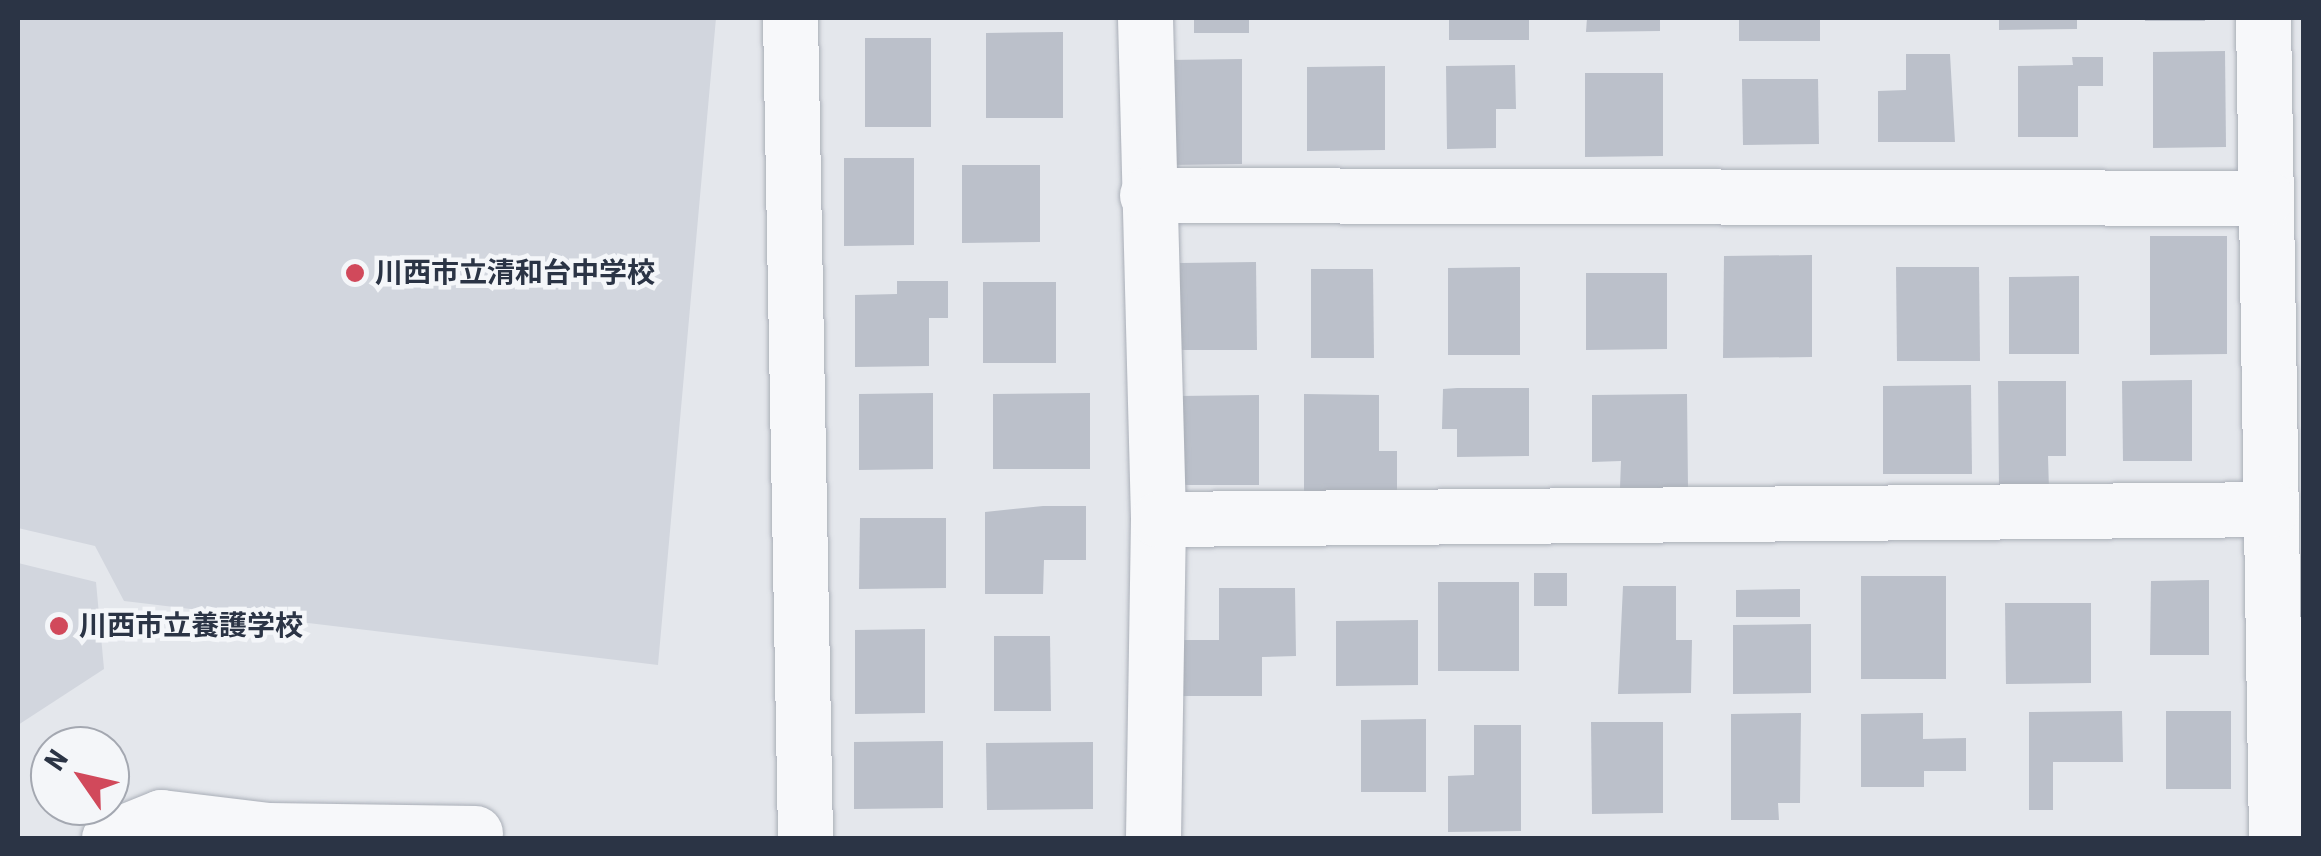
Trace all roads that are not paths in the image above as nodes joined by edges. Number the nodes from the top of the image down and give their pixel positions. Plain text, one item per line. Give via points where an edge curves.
1 (790, 18) edge
2 (1146, 18) edge
3 (2263, 18) edge
4 (1147, 195) junction
5 (2266, 198) junction
6 (2271, 509) junction
7 (1158, 520) junction
8 (108, 838) edge
9 (468, 838) edge
10 (806, 838) edge
11 (1153, 838) edge
12 (2276, 838) edge

1 - 10 street
2 - 4 street
3 - 5 street
4 - 5 street
4 - 7 street
5 - 6 street
6 - 7 street
6 - 12 street
7 - 11 street
8 - 9 street via 160,816 268,830 475,833

